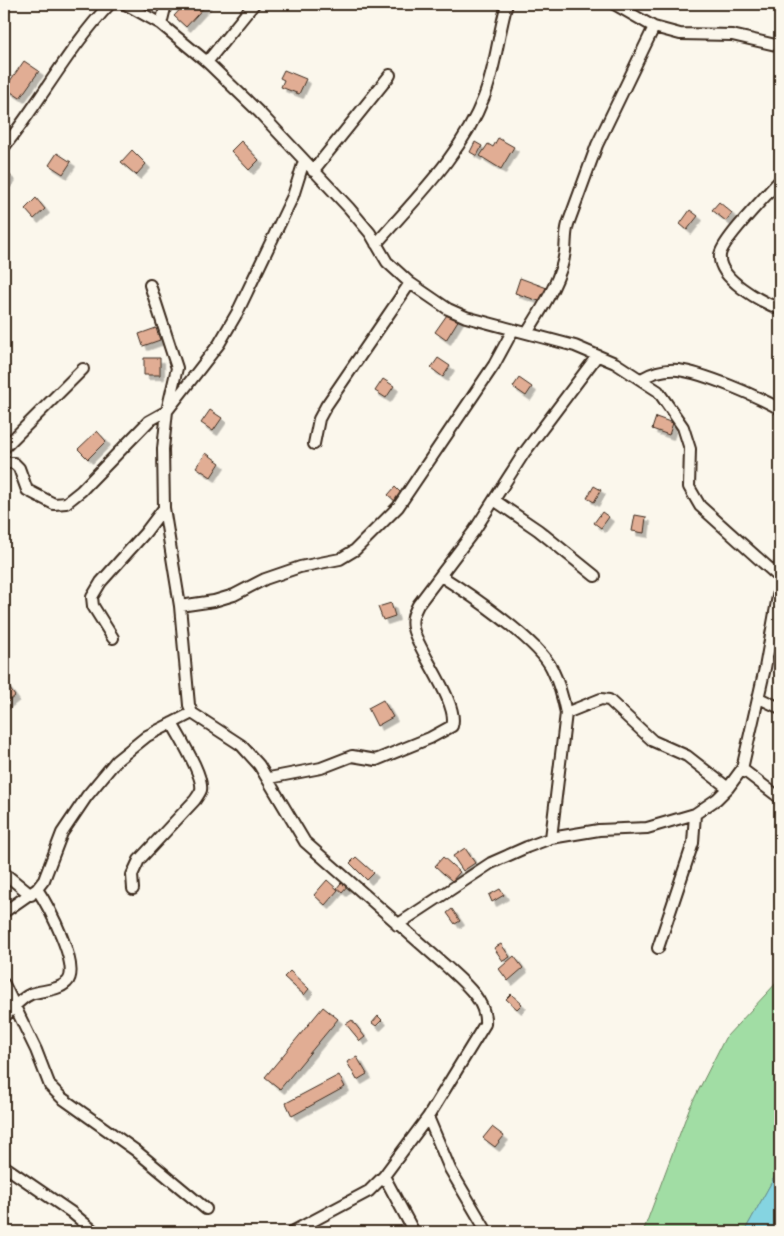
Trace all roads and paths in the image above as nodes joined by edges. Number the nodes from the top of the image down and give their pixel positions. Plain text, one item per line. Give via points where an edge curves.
1 (110, 4) edge
2 (125, 4) edge
3 (166, 4) edge
4 (254, 4) edge
5 (506, 4) edge
6 (614, 4) edge
7 (161, 24) junction
8 (654, 27) junction
9 (780, 46) edge
10 (207, 62) junction
11 (390, 76) dead end
12 (4, 147) edge
13 (304, 161) junction
14 (313, 170) junction
15 (780, 180) edge
16 (376, 244) junction
17 (410, 283) junction
18 (150, 285) dead end
19 (780, 310) edge
20 (513, 330) junction
21 (527, 333) junction
22 (597, 356) junction
23 (83, 369) dead end
24 (641, 379) junction
25 (780, 409) edge
26 (167, 411) junction
27 (314, 444) dead end
28 (4, 448) edge
29 (4, 463) edge
30 (494, 500) junction
31 (164, 508) junction
32 (441, 576) junction
33 (595, 576) dead end
34 (780, 578) edge
35 (780, 586) edge
36 (180, 606) junction
37 (112, 638) dead end
38 (758, 698) junction
39 (780, 708) edge
40 (192, 712) junction
41 (566, 713) junction
42 (172, 723) junction
43 (742, 769) junction
44 (269, 778) junction
45 (728, 788) junction
46 (780, 798) edge
47 (696, 814) junction
48 (551, 838) junction
49 (4, 873) edge
50 (133, 889) dead end
51 (34, 892) junction
52 (4, 912) edge
53 (397, 925) junction
54 (658, 948) dead end
55 (4, 984) edge
56 (13, 1006) junction
57 (4, 1017) edge
58 (428, 1118) junction
59 (4, 1166) edge
60 (384, 1176) junction
61 (206, 1209) dead end
62 (95, 1232) edge
63 (292, 1232) edge
64 (414, 1232) edge
65 (487, 1232) edge

1 - 12 street via 62,64
2 - 7 street
3 - 7 street
4 - 10 street
5 - 16 street via 493,68 474,121 445,165
6 - 8 street
7 - 10 street
8 - 9 street via 680,34 732,35
8 - 21 street via 598,146 568,224 565,252 549,297
10 - 13 street
11 - 14 street
13 - 14 street
13 - 26 street via 293,196 237,313 213,352
14 - 16 street via 349,208
15 - 19 street via 720,254 722,266 732,279 754,298
16 - 17 street via 387,262
17 - 20 street via 448,309
17 - 27 street via 326,406 319,419
18 - 26 street via 177,368
20 - 21 street
20 - 36 street via 494,365 398,507 355,550 340,559 291,570 221,599
21 - 22 street via 575,346
22 - 24 street
22 - 30 street via 524,453
23 - 28 street
24 - 25 street via 661,370 680,370 759,397
24 - 34 street via 658,391 683,427 690,448 689,487 700,506
26 - 29 street via 150,420 66,504 40,499 27,490 14,463
26 - 31 street via 163,448
30 - 32 street
30 - 33 street
31 - 36 street
31 - 37 street via 92,597 93,606
32 - 41 street via 489,609 536,649 552,667
32 - 44 street via 412,617 413,629 453,716 450,728 376,760 352,756 321,768
35 - 38 street
36 - 40 street
38 - 39 street
38 - 43 street
40 - 42 street
40 - 44 street via 241,745
41 - 45 street via 601,700 610,700 654,742 687,756
41 - 48 street
42 - 50 street via 201,781 201,790 139,860 132,875
42 - 51 street via 147,736 116,761 87,796 62,833 44,880
43 - 45 street
43 - 46 street
44 - 53 street via 305,842
45 - 47 street
47 - 48 street via 647,828 599,830
47 - 54 street via 693,843
48 - 53 street via 490,863
49 - 51 street
51 - 52 street
51 - 56 street via 50,907 72,974 63,985 30,995
53 - 58 street via 466,985 486,1014 485,1024
55 - 56 street
56 - 57 street
56 - 61 street via 50,1086
58 - 60 street
58 - 65 street via 450,1169
59 - 62 street
60 - 63 street via 369,1191
60 - 64 street

